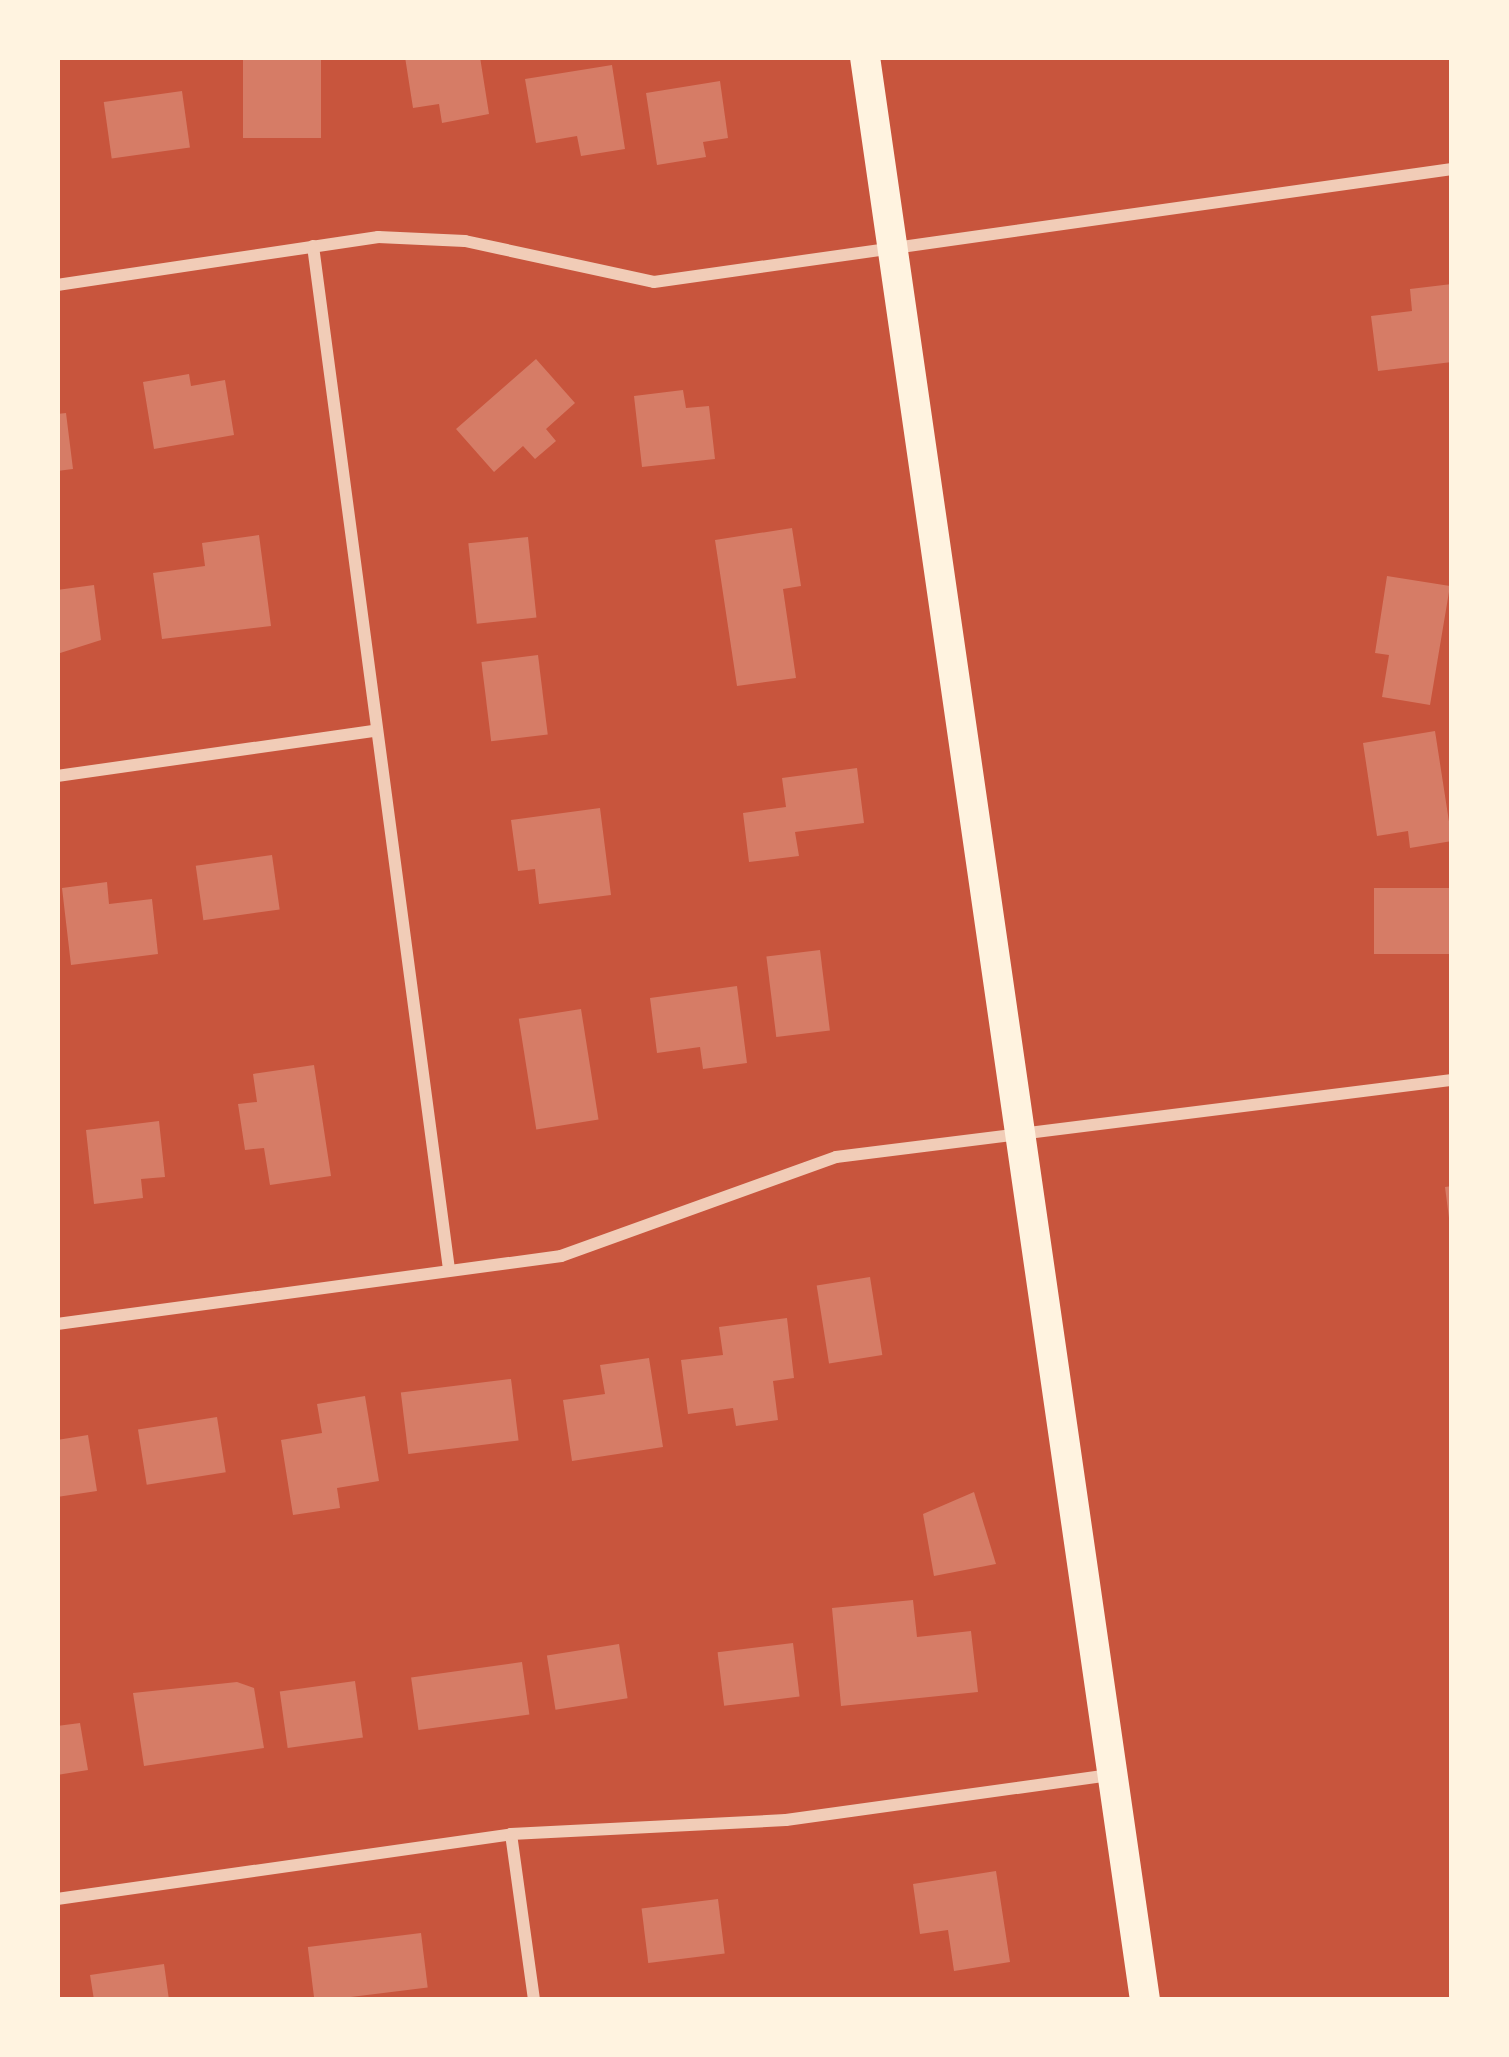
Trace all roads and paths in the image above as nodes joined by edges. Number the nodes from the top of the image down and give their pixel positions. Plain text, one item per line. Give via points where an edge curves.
1 (865, 57) edge
2 (1452, 169) edge
3 (313, 246) junction
4 (892, 248) junction
5 (57, 285) edge
6 (375, 731) junction
7 (57, 776) edge
8 (1452, 1080) edge
9 (1021, 1134) junction
10 (449, 1270) junction
11 (57, 1324) edge
12 (1113, 1774) junction
13 (511, 1834) junction
14 (57, 1899) edge
15 (534, 2000) edge
16 (1145, 2000) edge

1 - 4 main road
2 - 4 street
3 - 4 street via 465,242 655,282
3 - 5 street
3 - 6 street
4 - 9 main road
6 - 7 street
6 - 10 street
8 - 9 street
9 - 10 street via 836,1157 561,1256
9 - 12 main road
10 - 11 street
12 - 13 street via 786,1820
12 - 16 main road
13 - 14 street
13 - 15 street

